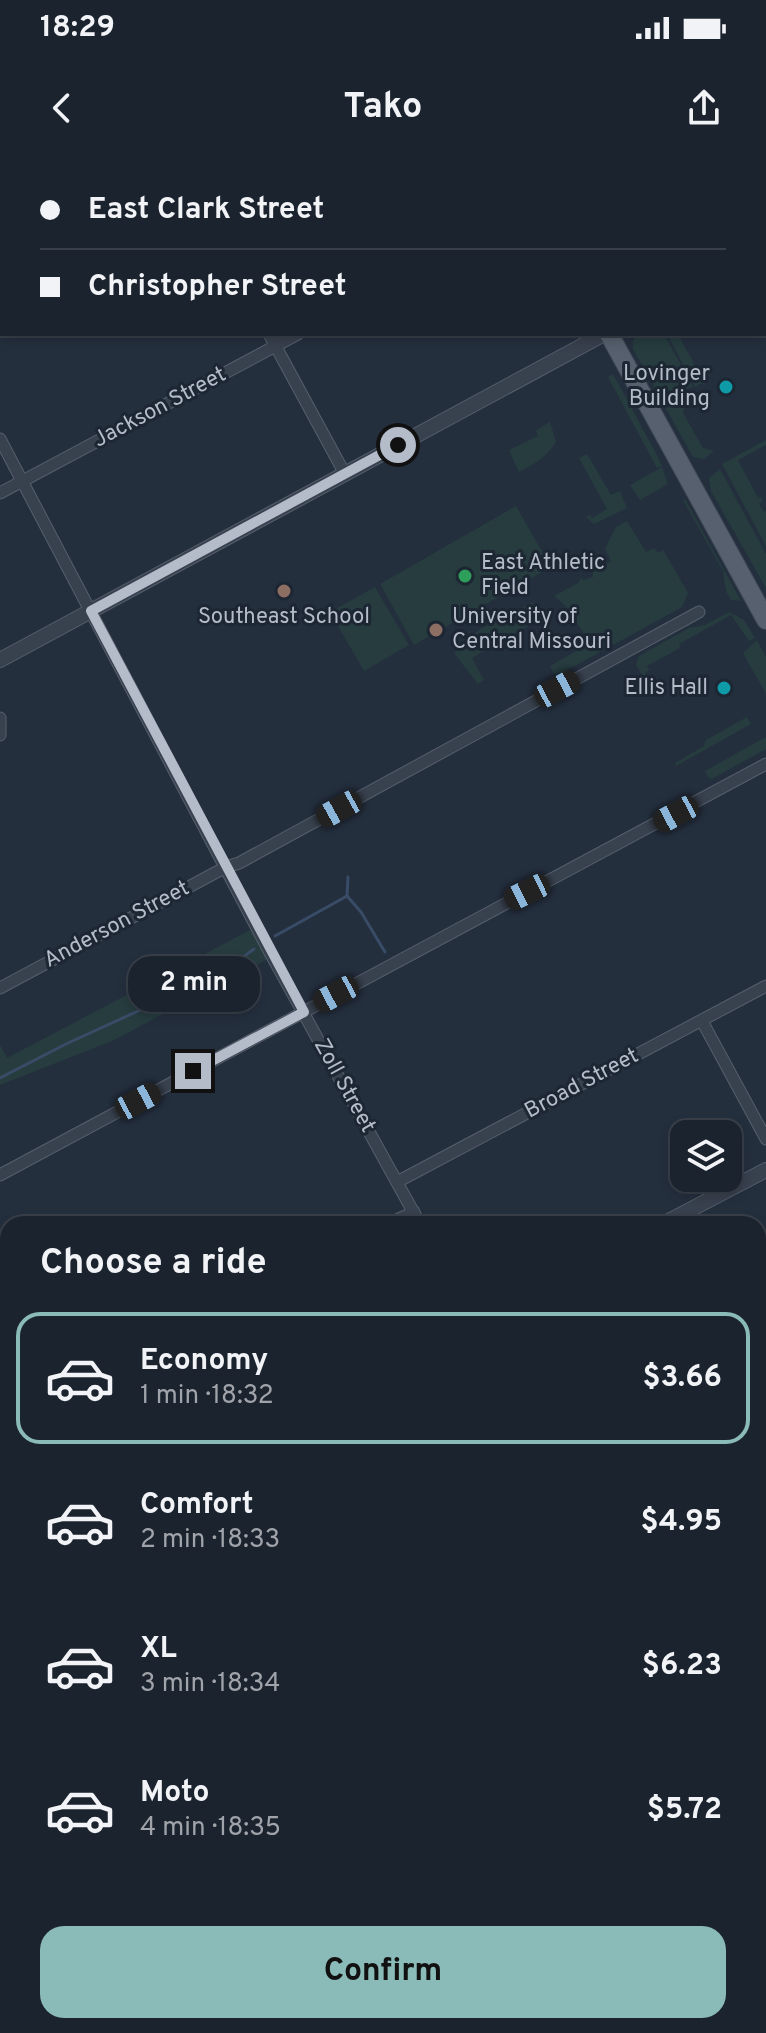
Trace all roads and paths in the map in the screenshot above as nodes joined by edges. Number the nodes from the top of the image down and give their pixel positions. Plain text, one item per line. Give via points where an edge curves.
1 (270, 336) edge
2 (294, 336) edge
3 (602, 336) edge
4 (607, 336) edge
5 (275, 346) junction
6 (0, 439) edge
7 (345, 474) junction
8 (22, 481) junction
9 (0, 493) edge
10 (91, 611) junction
11 (699, 612) dead end
12 (766, 620) edge
13 (0, 660) edge
14 (0, 718) edge
15 (0, 735) edge
16 (766, 764) edge
17 (226, 867) junction
18 (766, 986) edge
19 (0, 988) edge
20 (304, 1012) junction
21 (702, 1021) junction
22 (766, 1139) edge
23 (766, 1170) edge
24 (0, 1175) edge
25 (397, 1182) junction
26 (414, 1212) junction
27 (405, 1216) edge
28 (416, 1216) edge
29 (678, 1216) edge

1 - 5 street
2 - 5 street, Jackson Street
3 - 7 street
4 - 12 main road
5 - 7 street
5 - 8 street, Jackson Street
6 - 8 street, Zoll Street
7 - 10 street
8 - 9 street, Jackson Street
8 - 10 street, Zoll Street
10 - 13 street
10 - 17 street, Zoll Street
11 - 17 street, Anderson Street
14 - 15 street
16 - 20 street
17 - 19 street, Anderson Street
17 - 20 street, Zoll Street
18 - 21 street, Broad Street
20 - 24 street
20 - 25 street, Zoll Street
21 - 22 street
21 - 25 street, Broad Street
23 - 29 street
25 - 26 street, Zoll Street
26 - 27 street
26 - 28 street, Zoll Street

